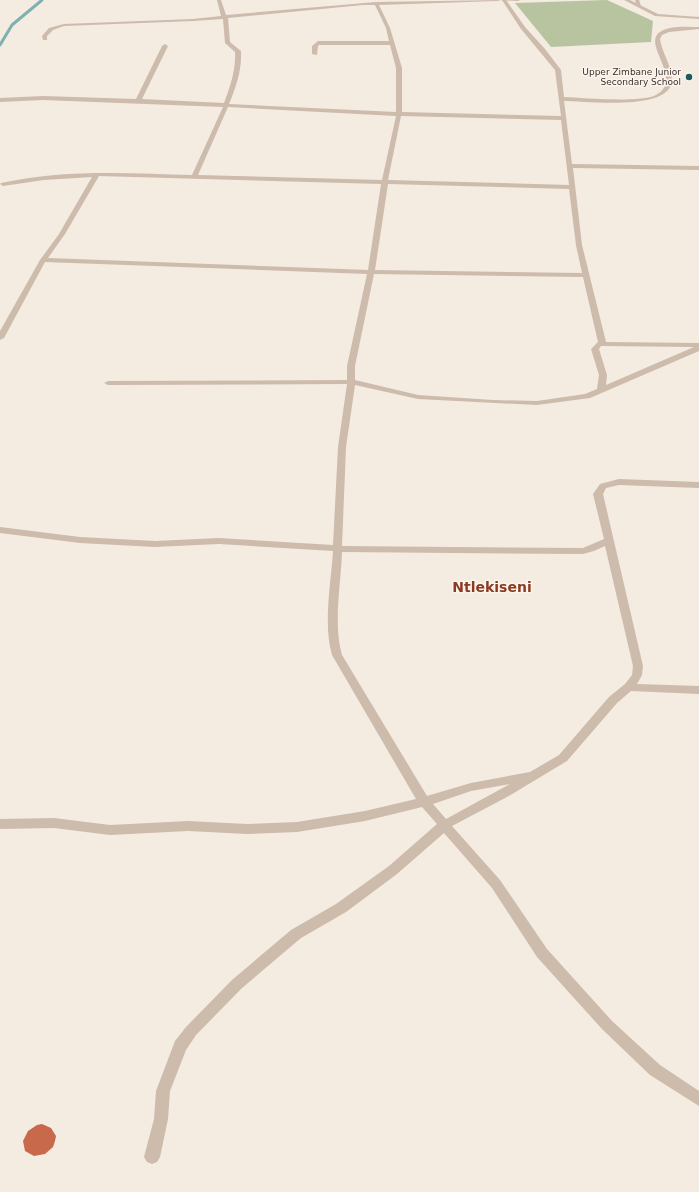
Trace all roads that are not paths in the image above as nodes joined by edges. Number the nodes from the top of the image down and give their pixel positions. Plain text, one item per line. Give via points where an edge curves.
1 (219, 0) edge
2 (498, 0) edge
3 (504, 0) edge
4 (518, 0) edge
5 (626, 0) edge
6 (637, 0) edge
7 (362, 2) edge
8 (376, 3) junction
9 (639, 5) junction
10 (225, 17) junction
11 (699, 18) edge
12 (699, 28) edge
13 (45, 39) dead end
14 (391, 43) junction
15 (165, 46) dead end
16 (315, 54) dead end
17 (563, 99) junction
18 (0, 100) edge
19 (138, 101) junction
20 (224, 106) junction
21 (399, 114) junction
22 (565, 118) junction
23 (570, 166) junction
24 (699, 168) edge
25 (98, 174) junction
26 (195, 175) junction
27 (385, 182) junction
28 (3, 184) dead end
29 (571, 186) junction
30 (43, 260) junction
31 (371, 272) junction
32 (585, 275) junction
33 (0, 338) edge
34 (602, 343) junction
35 (699, 347) edge
36 (351, 382) junction
37 (108, 383) dead end
38 (601, 390) junction
39 (699, 485) edge
40 (0, 530) edge
41 (609, 540) junction
42 (338, 548) junction
43 (629, 687) junction
44 (699, 690) edge
45 (539, 774) junction
46 (424, 802) junction
47 (0, 824) edge
48 (444, 826) junction
49 (699, 1099) edge
50 (152, 1157) dead end

1 - 10 street
2 - 3 street
2 - 8 street
3 - 4 street
3 - 17 street via 523,28 556,66
5 - 9 street
6 - 9 street
7 - 8 street
7 - 10 street
8 - 14 street via 388,28
9 - 11 street via 657,15
10 - 13 street via 64,25 48,31
10 - 20 street via 228,43 238,51 239,57 233,86
12 - 17 street via 671,31 660,34 657,38 669,78 665,91 658,96 637,100
14 - 16 street via 318,43 315,46
14 - 21 street via 399,68
15 - 19 street
17 - 22 street
18 - 19 street via 43,98
19 - 20 street
20 - 21 street
20 - 26 street
21 - 22 street
21 - 27 street
22 - 23 street
23 - 24 street
23 - 29 street
25 - 26 street
25 - 28 street
25 - 30 street
26 - 27 street
27 - 29 street
27 - 31 street
29 - 32 street
30 - 31 street
30 - 33 street
31 - 32 street
31 - 36 street via 351,366
32 - 34 street
34 - 35 street
34 - 38 street via 595,349 603,375
35 - 38 street
36 - 37 street
36 - 38 street via 418,397 517,404 587,396
36 - 42 street via 344,427
39 - 41 street via 619,482 604,486 599,490 598,500
40 - 42 street via 80,540 155,544 219,541
41 - 42 street via 591,550 583,551
41 - 43 street via 638,666 637,675
42 - 46 street via 333,607 334,645 358,692
43 - 44 street
43 - 45 street via 613,700 563,758
45 - 46 street via 471,787
45 - 48 street
46 - 47 street via 365,816 296,827 247,829 188,826 110,830 54,823
46 - 48 street
48 - 49 street via 496,884 542,953 607,1025 655,1070
48 - 50 street via 393,870 340,908 291,938 237,984 191,1032 180,1046 163,1091 161,1118

